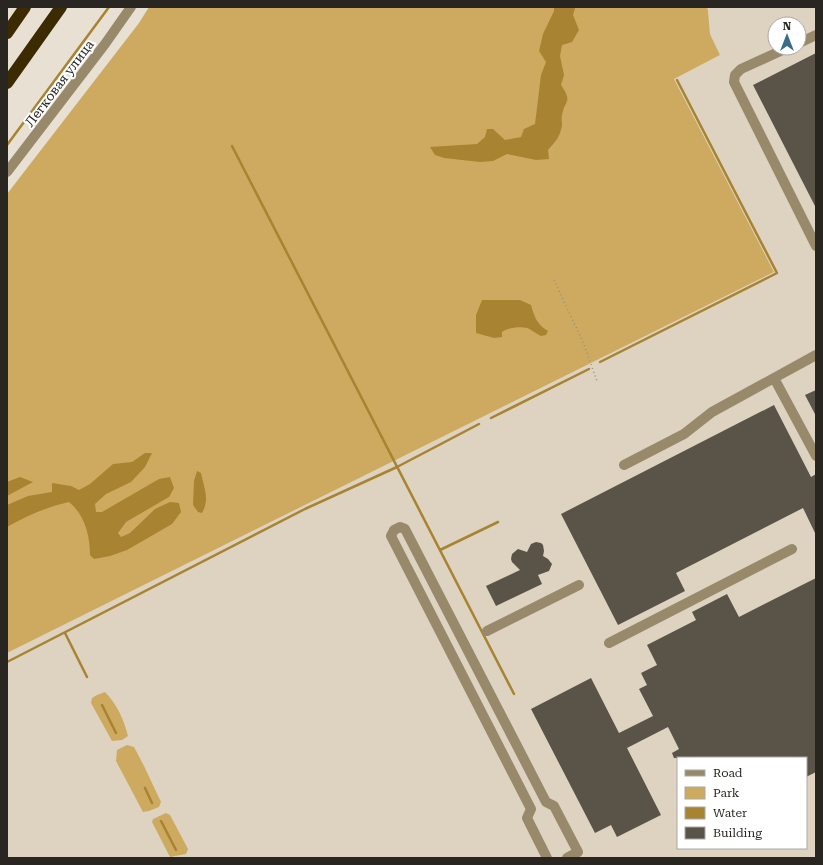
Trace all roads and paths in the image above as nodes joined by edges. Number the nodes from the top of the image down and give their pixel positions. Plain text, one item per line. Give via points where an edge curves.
1 (25, 7) edge
2 (61, 7) edge
3 (130, 7) edge
4 (7, 33) edge
5 (769, 56) edge
6 (7, 83) edge
7 (7, 172) edge
8 (816, 246) edge
9 (554, 280) dead end
10 (816, 355) edge
11 (774, 378) junction
12 (597, 381) dead end
13 (816, 456) edge
14 (624, 465) dead end
15 (792, 549) dead end
16 (579, 585) dead end
17 (487, 631) dead end
18 (609, 643) dead end
19 (547, 858) edge
20 (567, 858) edge

1 - 4 highway
2 - 6 highway
3 - 7 street, Легковая улица
5 - 8 street via 741,69 735,75 734,82
9 - 12 path via 583,342
10 - 11 street
11 - 13 street
11 - 14 street via 712,412 684,434
15 - 18 street
16 - 17 street
19 - 20 street via 527,818 531,809 391,536 394,530 400,527 405,529 546,802 554,806 578,852

